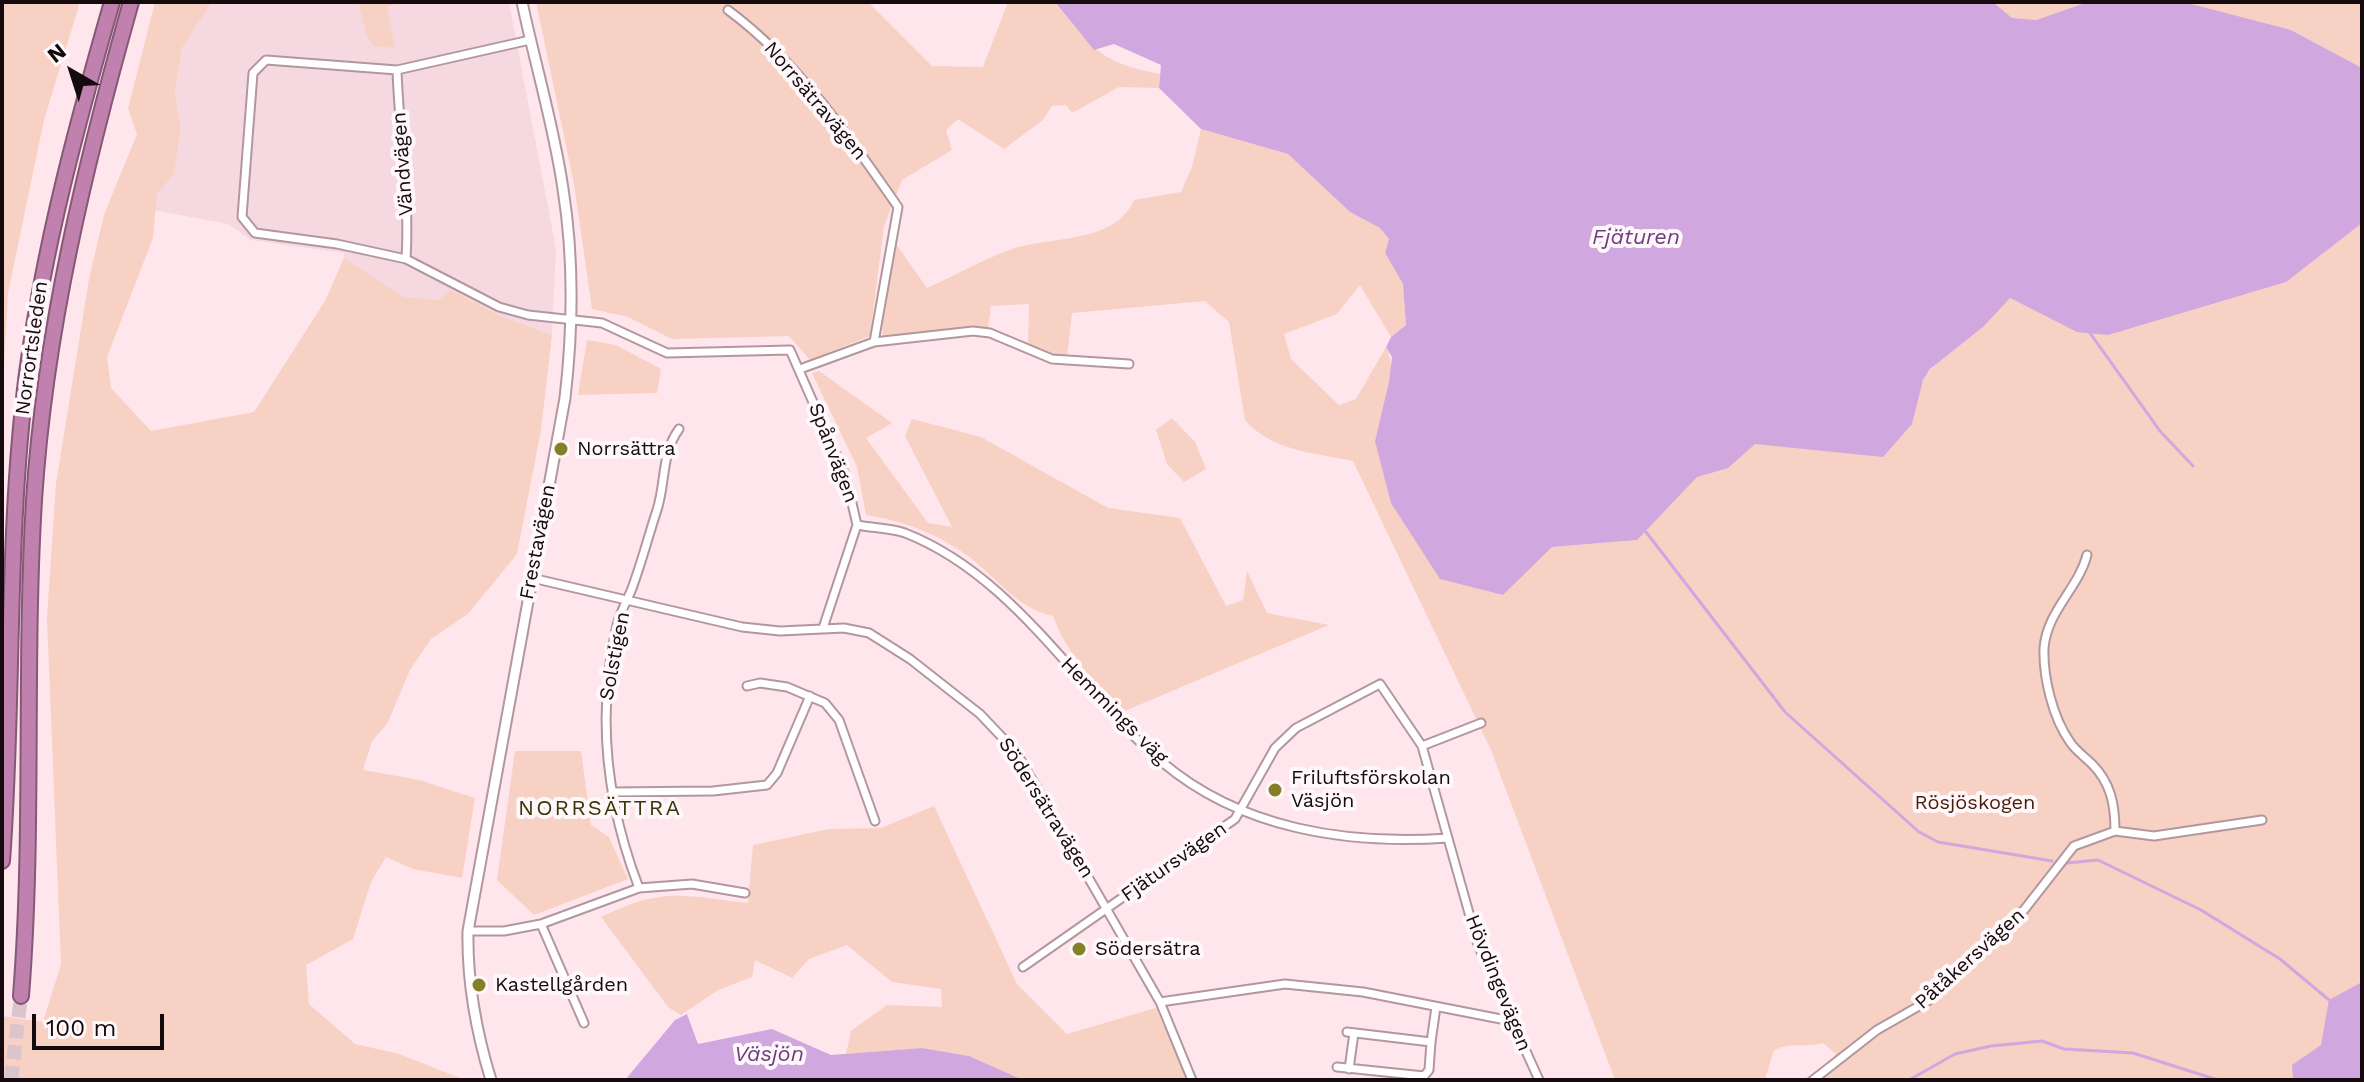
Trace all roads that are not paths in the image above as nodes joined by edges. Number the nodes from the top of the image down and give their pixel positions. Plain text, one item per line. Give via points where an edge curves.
1 (112, 2) edge
2 (131, 2) edge
3 (522, 2) edge
4 (728, 10) dead end
5 (530, 40) junction
6 (397, 70) junction
7 (406, 259) junction
8 (571, 319) junction
9 (874, 342) junction
10 (1129, 364) dead end
11 (800, 369) junction
12 (679, 429) dead end
13 (857, 525) junction
14 (2087, 555) dead end
15 (532, 578) junction
16 (627, 599) junction
17 (823, 628) junction
18 (1380, 684) joint
19 (747, 686) dead end
20 (810, 696) junction
21 (1481, 723) dead end
22 (1422, 746) junction
23 (612, 792) junction
24 (1241, 810) junction
25 (2262, 820) dead end
26 (875, 821) dead end
27 (2115, 831) junction
28 (1448, 838) junction
29 (2, 861) edge
30 (639, 888) junction
31 (745, 893) dead end
32 (1108, 908) junction
33 (541, 924) junction
34 (468, 931) junction
35 (1023, 967) dead end
36 (21, 996) tunnel mouth
37 (1160, 1002) junction
38 (1436, 1007) junction
39 (1511, 1021) junction
40 (584, 1023) dead end
41 (1431, 1042) junction
42 (1337, 1067) dead end
43 (1349, 1069) junction
44 (491, 1080) edge
45 (1192, 1080) edge
46 (1539, 1080) edge
47 (1813, 1080) edge

1 - 29 highway, Norrortsleden via 50,230 27,374 9,617
2 - 36 highway, Norrortsleden via 87,157 60,286 34,497 28,903
3 - 5 street, Frestavägen
4 - 9 street, Norrsätravägen via 792,69 847,134 898,207
5 - 6 street
5 - 8 street, Frestavägen via 563,189
6 - 7 street, Vändvägen
6 - 7 street via 266,60 253,73 242,217 255,233
7 - 8 street via 499,307
8 - 11 street via 624,331 667,353 790,350
8 - 15 street, Frestavägen via 565,398
9 - 10 street via 973,331 1052,359
9 - 11 street
11 - 13 street, Spånvägen via 846,477
12 - 16 street, Solstigen via 668,444 659,504
13 - 17 street, Spånvägen
13 - 24 street, Hemmings väg via 902,532 958,560 1007,602 1162,763
14 - 27 street via 2082,575 2048,626 2047,678 2070,743 2103,775 2115,804
15 - 16 street, Södersätravägen
15 - 34 street, Frestavägen
16 - 17 street, Södersätravägen via 742,627
16 - 23 street, Solstigen via 607,675 604,725
17 - 32 street, Södersätravägen via 881,639 1004,737
18 - 22 street, Hövdingevägen
18 - 24 street, Fjätursvägen via 1296,728 1275,748
19 - 20 street via 787,687
20 - 23 street via 767,785
20 - 26 street via 825,703 839,720
21 - 22 street
22 - 28 street, Hövdingevägen
23 - 30 street, Solstigen via 619,835
24 - 28 street, Hemmings väg via 1334,837
24 - 32 street, Fjätursvägen via 1209,840
25 - 27 street, Påtåkersvägen via 2154,836
27 - 47 street, Påtåkersvägen via 2067,851 2024,910 1933,998 1877,1030
28 - 39 street, Hövdingevägen via 1478,945
30 - 31 street via 692,884
30 - 33 street
32 - 35 street, Fjätursvägen
32 - 37 street, Södersätravägen
33 - 34 street
33 - 40 street
34 - 44 street, Frestavägen via 470,987
37 - 38 street via 1285,984
37 - 45 street, Södersätravägen
38 - 39 street
38 - 41 street
39 - 46 street, Hövdingevägen
41 - 43 street via 1424,1076
41 - 43 street via 1351,1033
42 - 43 street

